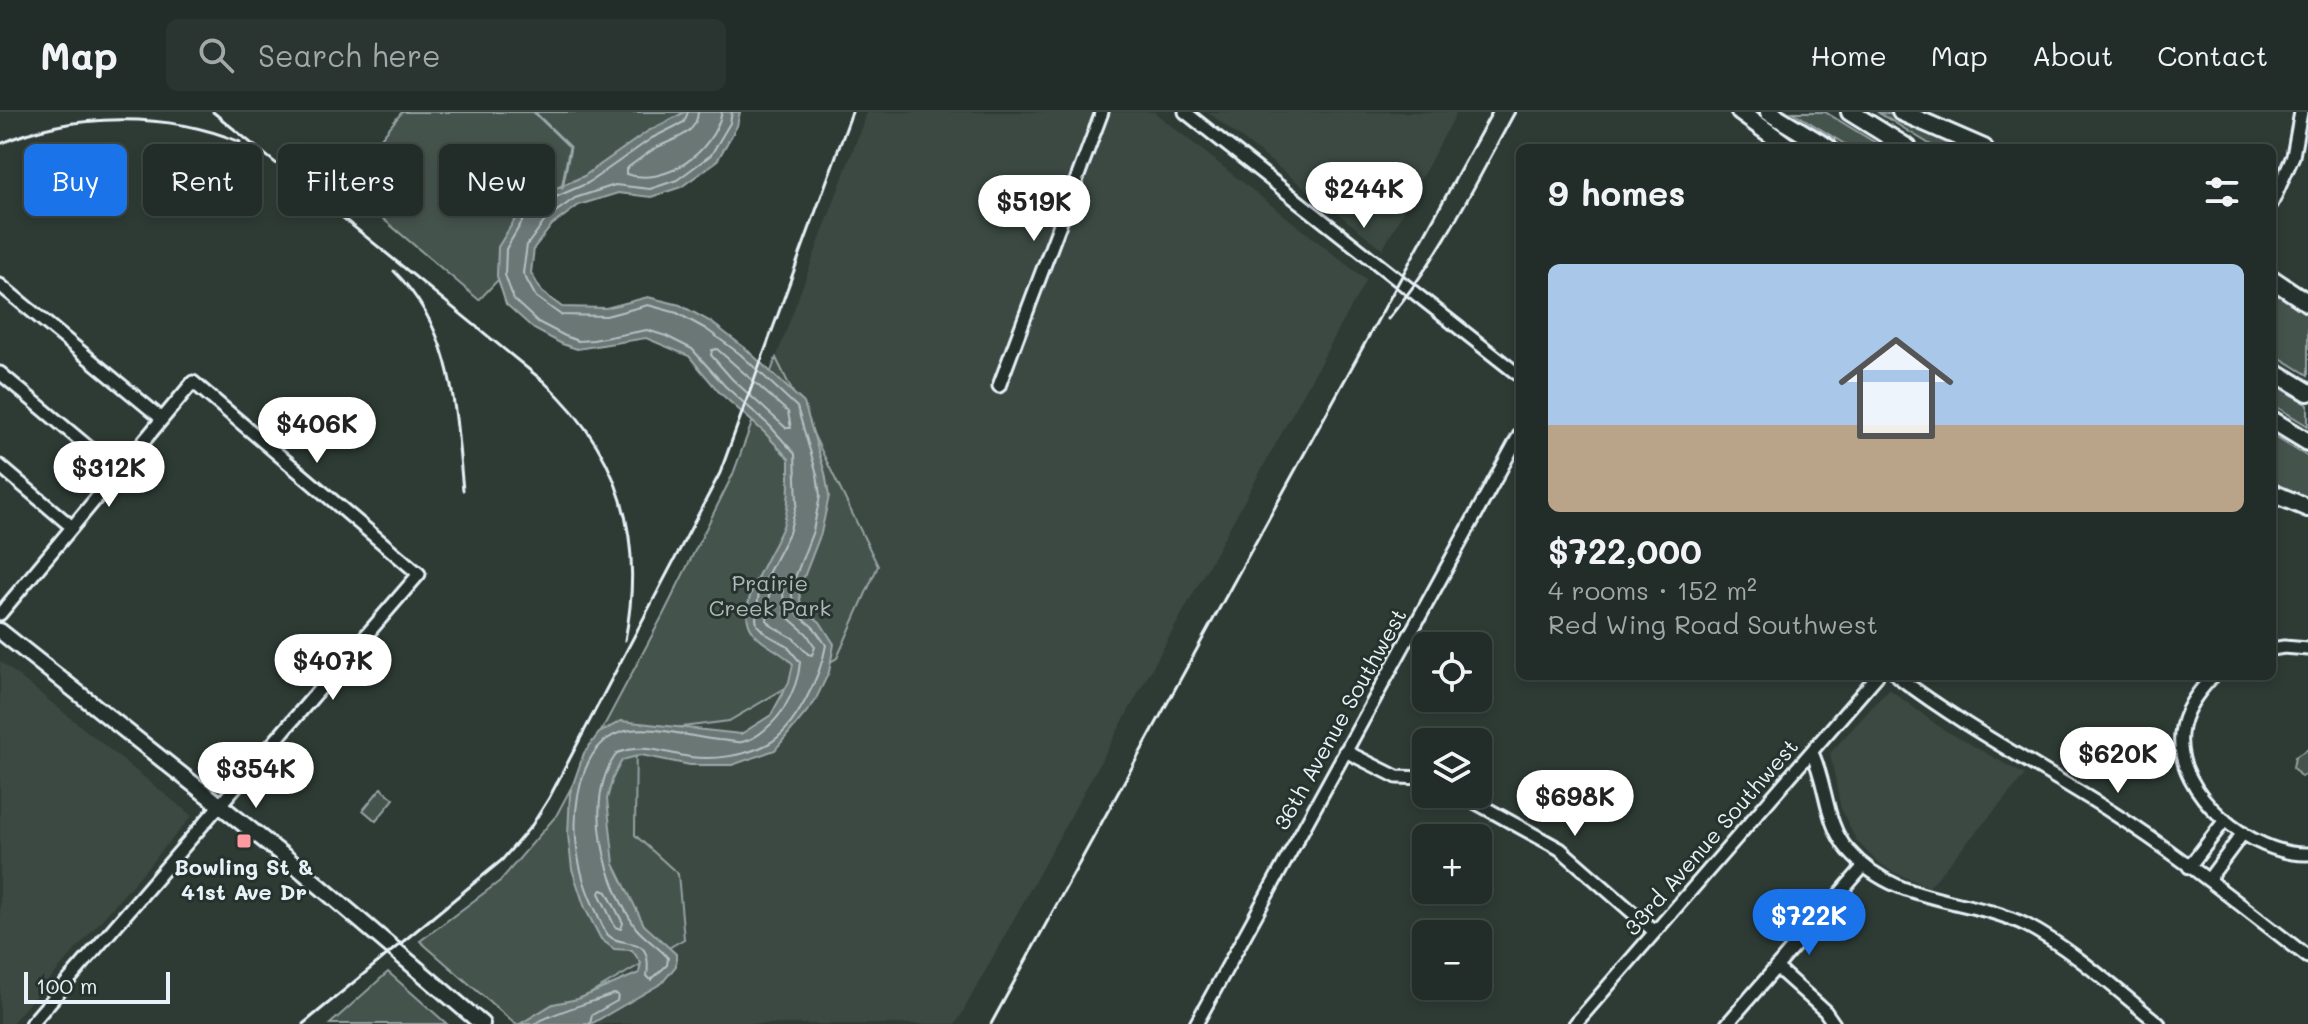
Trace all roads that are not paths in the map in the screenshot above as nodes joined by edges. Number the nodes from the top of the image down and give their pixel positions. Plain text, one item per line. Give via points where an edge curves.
1 (1102, 112) edge
2 (1185, 112) edge
3 (1740, 112) edge
4 (1769, 112) edge
5 (1850, 112) edge
6 (1901, 112) edge
7 (2303, 113) edge
8 (1784, 144) edge
9 (1821, 144) edge
10 (1902, 144) edge
11 (1975, 144) edge
12 (2276, 194) edge
13 (2276, 282) edge
14 (0, 285) edge
15 (2308, 303) edge
16 (2276, 372) edge
17 (0, 373) edge
18 (1516, 373) edge
19 (999, 386) dead end
20 (2308, 392) edge
21 (161, 418) junction
22 (2276, 422) edge
23 (1516, 441) edge
24 (2308, 442) edge
25 (0, 466) edge
26 (118, 472) junction
27 (2276, 495) edge
28 (2308, 508) edge
29 (72, 527) junction
30 (0, 614) edge
31 (0, 631) edge
32 (2276, 648) edge
33 (2308, 649) edge
34 (1874, 680) edge
35 (1902, 680) edge
36 (2209, 680) edge
37 (1345, 751) junction
38 (1812, 753) junction
39 (1412, 778) edge
40 (220, 805) junction
41 (1485, 808) edge
42 (2225, 820) junction
43 (2243, 833) junction
44 (2308, 854) edge
45 (1863, 867) junction
46 (2189, 867) junction
47 (2208, 880) junction
48 (1655, 932) junction
49 (2308, 957) edge
50 (1776, 967) junction
51 (31, 1024) edge
52 (482, 1024) edge
53 (1196, 1024) edge
54 (1575, 1024) edge
55 (1727, 1024) edge
56 (1834, 1024) edge
57 (2159, 1024) edge

1 - 19 street
2 - 18 street
3 - 8 highway
4 - 9 highway
5 - 10 highway
6 - 11 highway
7 - 12 street via 2293,156
13 - 15 highway
14 - 21 street
16 - 20 highway
17 - 26 street
21 - 26 street
21 - 40 street via 193,382 419,574
22 - 24 highway
23 - 37 street, 36th Avenue Southwest
25 - 29 street
26 - 29 street
27 - 28 highway
29 - 30 street
31 - 40 main road
32 - 33 street
34 - 38 street, 33rd Avenue Southwest
35 - 46 street
36 - 42 street via 2188,711 2181,746 2194,785
37 - 39 street via 1397,777
37 - 53 street, 36th Avenue Southwest
38 - 45 street via 1833,825
38 - 48 street, 33rd Avenue Southwest
40 - 51 street
40 - 52 main road
41 - 48 street via 1560,849
42 - 43 street
42 - 46 street
43 - 44 street via 2283,852
43 - 47 street
45 - 50 street
45 - 57 street via 1887,884 2000,914 2029,927
46 - 47 street
47 - 49 street
48 - 54 street, 33rd Avenue Southwest
50 - 55 street
50 - 56 street

